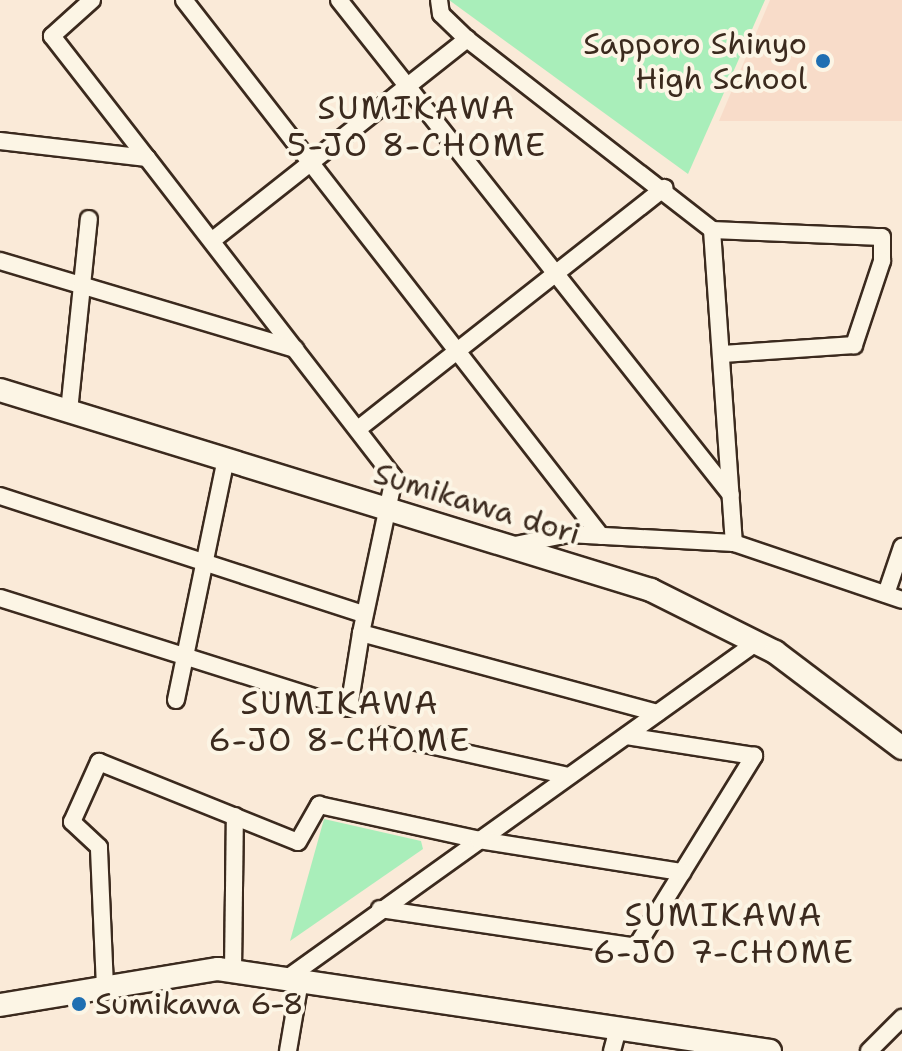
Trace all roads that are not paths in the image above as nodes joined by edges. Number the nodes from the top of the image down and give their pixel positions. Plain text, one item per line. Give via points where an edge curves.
1 (92, 0) edge
2 (184, 0) edge
3 (339, 0) edge
4 (439, 0) edge
5 (467, 39) junction
6 (405, 86) junction
7 (0, 141) edge
8 (147, 158) junction
9 (309, 166) junction
10 (664, 188) junction
11 (89, 219) dead end
12 (712, 230) junction
13 (214, 239) junction
14 (0, 261) edge
15 (557, 272) junction
16 (83, 286) junction
17 (295, 349) junction
18 (456, 350) junction
19 (723, 354) junction
20 (0, 390) edge
21 (69, 411) junction
22 (358, 429) junction
23 (226, 459) junction
24 (731, 495) junction
25 (0, 496) edge
26 (387, 507) junction
27 (601, 536) junction
28 (734, 543) junction
29 (515, 545) junction
30 (902, 547) edge
31 (207, 562) junction
32 (894, 597) edge
33 (0, 598) edge
34 (364, 614) junction
35 (361, 633) junction
36 (766, 647) junction
37 (185, 659) junction
38 (176, 700) dead end
39 (657, 713) junction
40 (385, 735) dead end
41 (627, 736) junction
42 (902, 748) edge
43 (568, 776) junction
44 (235, 816) junction
45 (479, 840) junction
46 (682, 872) junction
47 (380, 909) junction
48 (233, 971) junction
49 (293, 980) junction
50 (105, 987) junction
51 (0, 1005) edge
52 (902, 1018) edge
53 (618, 1029) junction
54 (288, 1051) edge
55 (612, 1051) edge
56 (770, 1051) edge
57 (869, 1051) edge

1 - 8 street via 52,36
2 - 9 street
3 - 6 street
4 - 5 street via 441,14
5 - 6 street
5 - 10 street
6 - 9 street
6 - 15 street
7 - 8 street
8 - 13 street
9 - 13 street
9 - 18 street
10 - 12 street
10 - 15 street
11 - 16 street
12 - 19 street
12 - 19 street via 882,237 882,261 854,345
13 - 17 street
14 - 16 street
15 - 18 street
15 - 24 street
16 - 17 street
16 - 21 street
17 - 22 street
18 - 22 street
18 - 27 street
19 - 24 street
20 - 21 street, Sumikawa dori
21 - 23 street, Sumikawa dori
22 - 26 street via 394,478
23 - 26 street, Sumikawa dori
23 - 31 street
24 - 28 street
25 - 31 street
26 - 29 street, Sumikawa dori
26 - 34 street
27 - 28 street
27 - 29 street via 568,534
28 - 32 street
29 - 36 street, Sumikawa dori via 651,590
30 - 32 street
31 - 34 street
31 - 37 street
33 - 37 street
34 - 35 street
35 - 37 street via 349,708
35 - 39 street
36 - 39 street
36 - 42 street, Sumikawa dori
37 - 38 street
39 - 41 street
40 - 43 street
41 - 43 street
41 - 46 street via 754,756
43 - 45 street
44 - 45 street via 298,842 319,805
44 - 48 street
44 - 50 street via 99,762 72,822 99,847
45 - 46 street
45 - 47 street
46 - 47 street via 636,947
47 - 49 street
48 - 49 street
48 - 50 street
49 - 53 street
49 - 54 street
50 - 51 street
52 - 57 street
53 - 55 street
53 - 56 street

